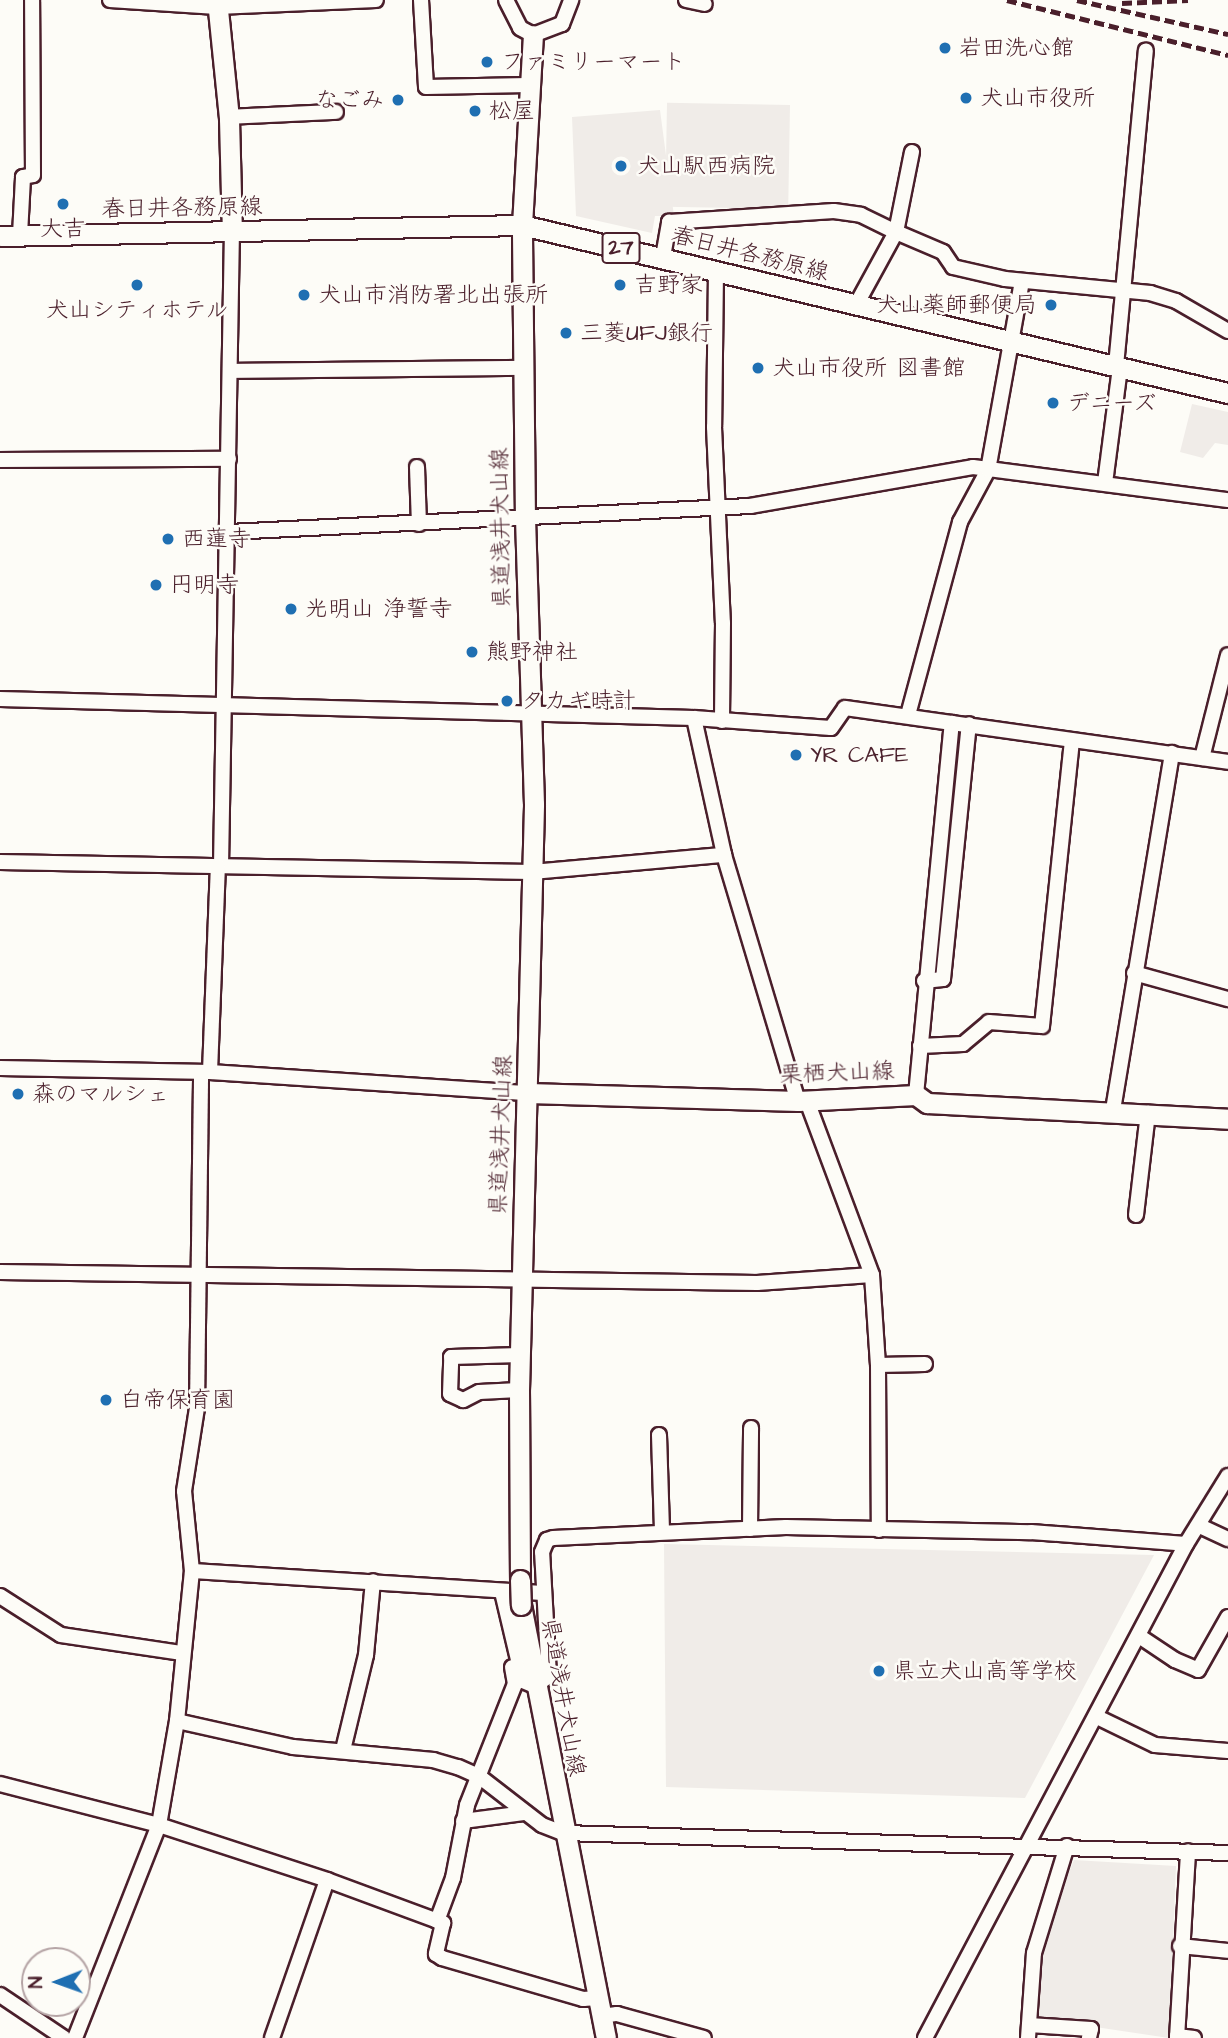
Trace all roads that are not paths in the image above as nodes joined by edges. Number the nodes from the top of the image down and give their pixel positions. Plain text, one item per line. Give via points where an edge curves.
1 (32, 0) edge
2 (110, 0) edge
3 (376, 0) edge
4 (421, 0) edge
5 (506, 0) edge
6 (571, 0) edge
7 (686, 0) edge
8 (217, 3) edge
9 (705, 4) dead end
10 (533, 35) junction
11 (1146, 50) dead end
12 (528, 85) junction
13 (336, 112) dead end
14 (228, 117) junction
15 (912, 152) dead end
16 (523, 225) junction
17 (232, 231) junction
18 (896, 232) junction
19 (10, 236) edge
20 (663, 257) junction
21 (716, 272) junction
22 (1022, 281) junction
23 (1125, 289) junction
24 (856, 305) junction
25 (1228, 331) edge
26 (1010, 341) junction
27 (1118, 367) junction
28 (523, 368) junction
29 (230, 371) junction
30 (1228, 393) edge
31 (229, 459) junction
32 (0, 460) edge
33 (417, 467) dead end
34 (988, 470) junction
35 (1105, 483) junction
36 (1228, 500) edge
37 (720, 507) junction
38 (525, 520) junction
39 (419, 524) junction
40 (229, 532) junction
41 (1228, 655) edge
42 (0, 699) edge
43 (224, 708) junction
44 (531, 715) junction
45 (908, 715) junction
46 (694, 718) junction
47 (722, 721) junction
48 (952, 723) junction
49 (969, 724) junction
50 (1072, 741) junction
51 (1172, 753) junction
52 (1202, 758) junction
53 (1228, 762) edge
54 (723, 855) junction
55 (0, 862) edge
56 (220, 866) junction
57 (532, 872) junction
58 (1133, 973) junction
59 (924, 981) junction
60 (1228, 999) edge
61 (920, 1046) junction
62 (0, 1068) edge
63 (205, 1072) junction
64 (528, 1093) junction
65 (916, 1095) junction
66 (803, 1101) junction
67 (1113, 1110) junction
68 (1147, 1113) junction
69 (1228, 1119) edge
70 (1136, 1215) dead end
71 (0, 1272) edge
72 (200, 1275) junction
73 (872, 1275) junction
74 (521, 1282) junction
75 (520, 1355) junction
76 (925, 1364) dead end
77 (878, 1365) junction
78 (519, 1390) junction
79 (751, 1428) dead end
80 (659, 1435) dead end
81 (1228, 1476) edge
82 (1200, 1526) junction
83 (751, 1529) junction
84 (879, 1530) junction
85 (662, 1532) junction
86 (1228, 1539) edge
87 (1186, 1544) junction
88 (191, 1571) junction
89 (373, 1581) junction
90 (502, 1592) junction
91 (543, 1593) junction
92 (0, 1596) edge
93 (1228, 1617) edge
94 (1139, 1636) junction
95 (512, 1644) junction
96 (181, 1653) junction
97 (535, 1686) junction
98 (1097, 1717) junction
99 (177, 1721) junction
100 (343, 1750) junction
101 (1228, 1751) edge
102 (480, 1777) junction
103 (0, 1784) edge
104 (525, 1813) junction
105 (463, 1821) junction
106 (159, 1825) junction
107 (563, 1833) junction
108 (1029, 1845) junction
109 (1067, 1846) junction
110 (1188, 1851) junction
111 (1228, 1853) edge
112 (327, 1880) junction
113 (437, 1921) junction
114 (1180, 1946) junction
115 (1228, 1951) edge
116 (0, 1995) edge
117 (600, 2007) junction
118 (1028, 2032) edge
119 (1177, 2037) edge
120 (64, 2038) edge
121 (75, 2038) edge
122 (272, 2038) edge
123 (606, 2038) edge
124 (704, 2038) edge
125 (925, 2038) edge
126 (1089, 2038) edge
127 (1194, 2038) edge

1 - 19 street via 33,175 23,177
2 - 8 street
3 - 8 street
4 - 12 street via 426,87
5 - 10 street via 520,28
6 - 10 street via 562,24
7 - 9 street
8 - 14 main road
10 - 12 main road, 県道浅井犬山線
11 - 23 street
12 - 16 main road, 県道浅井犬山線
13 - 14 street
14 - 17 main road
15 - 18 street
16 - 17 main road, 春日井各務原線 / 27
16 - 20 main road, 春日井各務原線 / 27
16 - 28 main road, 県道浅井犬山線
17 - 19 main road, 春日井各務原線 / 27
17 - 29 street
18 - 20 street via 861,215 834,212 669,222
18 - 22 street via 943,252 958,270
18 - 24 street
20 - 21 main road, 春日井各務原線 / 27
21 - 24 main road, 春日井各務原線 / 27
21 - 37 street via 714,427
22 - 23 street
22 - 26 street
23 - 25 street via 1176,302
23 - 27 street
24 - 26 main road, 春日井各務原線 / 27
26 - 27 main road, 春日井各務原線 / 27
26 - 34 street
27 - 30 main road, 春日井各務原線 / 27
27 - 35 street
28 - 29 street
28 - 38 main road, 県道浅井犬山線
29 - 31 street
31 - 32 street
31 - 40 street
33 - 39 street
34 - 35 street
34 - 37 street via 953,469 806,498
34 - 45 street via 960,522
35 - 36 street
37 - 38 street
37 - 47 street
38 - 39 street
38 - 44 main road, 県道浅井犬山線
39 - 40 street
40 - 43 street
41 - 52 street
42 - 43 street
43 - 44 street
43 - 56 street
44 - 46 street
44 - 57 main road, 県道浅井犬山線
45 - 47 street via 845,708 831,728
45 - 48 street
46 - 47 street
46 - 54 street
48 - 49 street
48 - 59 street
49 - 50 street
49 - 59 street via 943,979
50 - 51 street
50 - 61 street via 1042,1026 989,1022 963,1044
51 - 52 street
51 - 58 street
52 - 53 street
54 - 57 street
54 - 66 street
55 - 56 street
56 - 57 street
56 - 63 street
57 - 64 main road, 県道浅井犬山線
58 - 60 street
58 - 67 street
59 - 61 street
61 - 65 street
62 - 63 street
63 - 64 street
63 - 72 street
64 - 66 main road, 栗栖犬山線
64 - 74 main road, 県道浅井犬山線
65 - 66 main road, 栗栖犬山線
65 - 67 main road, 栗栖犬山線 via 927,1103
66 - 73 street
67 - 68 main road, 栗栖犬山線
68 - 69 main road, 栗栖犬山線
68 - 70 street
71 - 72 street
72 - 74 street
72 - 88 street via 197,1408 184,1491
73 - 74 street via 757,1283
73 - 77 street
74 - 75 main road, 県道浅井犬山線
75 - 78 main road, 県道浅井犬山線
75 - 78 street via 451,1357 450,1394 463,1400 479,1392
76 - 77 street
77 - 84 street
78 - 97 main road, 県道浅井犬山線, bridge via 521,1606
79 - 83 street
80 - 85 street
81 - 82 street
82 - 86 street
82 - 87 street
83 - 84 street
83 - 85 street
84 - 87 street via 1031,1532
85 - 91 street via 547,1540 542,1552
87 - 94 street
88 - 89 street
88 - 96 street
89 - 90 street
89 - 100 street via 366,1655
90 - 91 street
90 - 95 street
91 - 97 street via 549,1676
92 - 96 street via 61,1635
93 - 94 street via 1198,1670
94 - 98 street
95 - 97 street via 523,1681
95 - 102 street via 514,1684
96 - 99 street
97 - 107 main road, 県道浅井犬山線
98 - 101 street via 1155,1745
98 - 108 street
99 - 100 street via 293,1746
99 - 106 street
100 - 102 street via 433,1760
102 - 104 street
102 - 105 street
103 - 106 street
104 - 105 street
104 - 107 street
105 - 113 street via 453,1878
106 - 112 street
106 - 121 street
107 - 108 street
107 - 117 main road, 県道浅井犬山線
108 - 109 street
108 - 125 street
109 - 110 street
109 - 118 street via 1034,1953
110 - 111 street
110 - 114 street
112 - 113 street
112 - 122 street
113 - 117 street via 443,1923 436,1954 442,1958
114 - 115 street
114 - 119 street
116 - 120 street
117 - 123 main road, 県道浅井犬山線
117 - 124 street
118 - 126 street via 1091,2029
119 - 127 street

